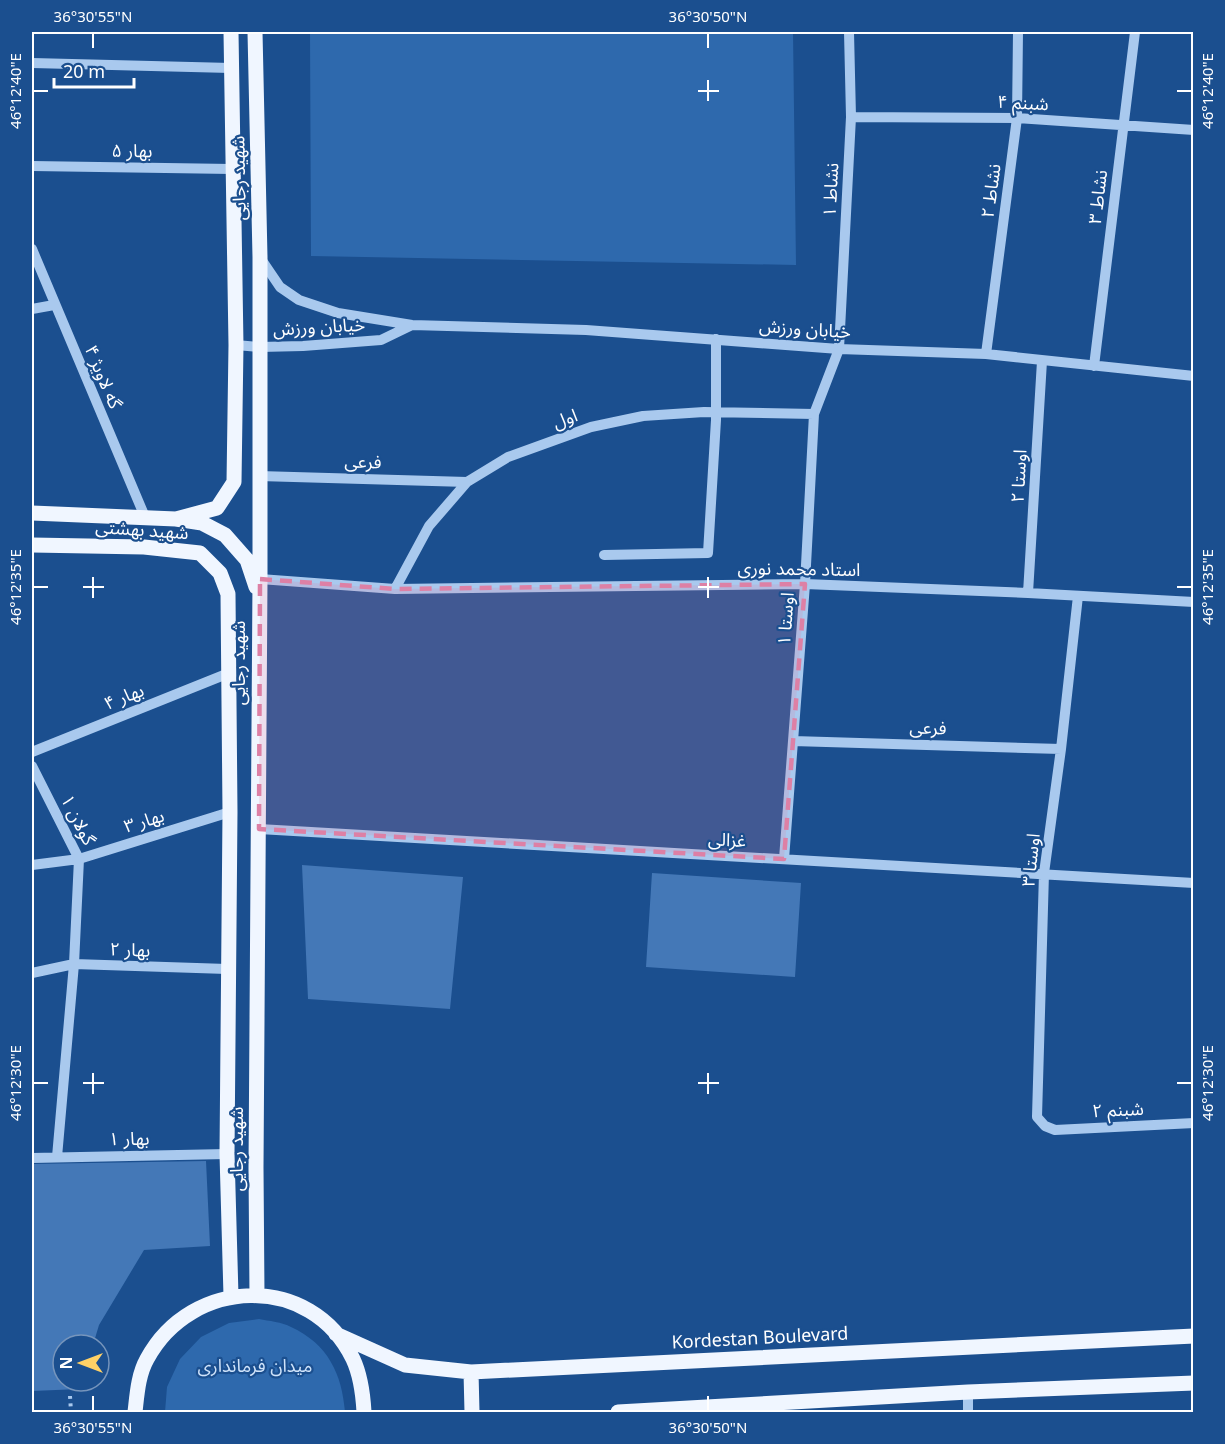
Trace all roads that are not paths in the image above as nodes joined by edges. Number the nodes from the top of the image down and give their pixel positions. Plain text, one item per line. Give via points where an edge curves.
1 (231, 32) edge
2 (255, 32) edge
3 (849, 32) edge
4 (1018, 32) edge
5 (1135, 32) edge
6 (32, 63) edge
7 (231, 68) junction
8 (851, 117) junction
9 (1017, 118) junction
10 (1124, 126) junction
11 (1194, 130) edge
12 (32, 165) edge
13 (232, 169) junction
14 (32, 249) edge
15 (260, 257) junction
16 (54, 305) junction
17 (32, 309) edge
18 (412, 325) junction
19 (716, 339) junction
20 (236, 345) junction
21 (260, 347) junction
22 (839, 349) junction
23 (986, 354) junction
24 (1042, 361) junction
25 (1094, 366) junction
26 (1194, 376) edge
27 (716, 412) junction
28 (814, 414) junction
29 (259, 476) junction
30 (467, 482) junction
31 (32, 513) edge
32 (145, 517) junction
33 (176, 519) junction
34 (32, 545) edge
35 (604, 555) dead end
36 (260, 579) junction
37 (805, 584) junction
38 (395, 589) junction
39 (1028, 592) junction
40 (228, 594) joint
41 (259, 595) junction
42 (1078, 596) junction
43 (1194, 602) edge
44 (229, 673) junction
45 (794, 741) junction
46 (1061, 749) junction
47 (32, 752) edge
48 (32, 766) edge
49 (230, 812) junction
50 (259, 829) junction
51 (79, 859) junction
52 (784, 859) junction
53 (32, 865) edge
54 (1044, 873) junction
55 (1194, 883) edge
56 (74, 964) junction
57 (227, 969) junction
58 (32, 973) edge
59 (1194, 1123) edge
60 (1045, 1126) joint
61 (227, 1154) junction
62 (57, 1157) junction
63 (32, 1158) edge
64 (257, 1295) junction
65 (231, 1296) junction
66 (336, 1334) junction
67 (1194, 1336) edge
68 (471, 1372) junction
69 (1194, 1383) edge
70 (968, 1392) junction
71 (694, 1410) edge
72 (135, 1413) edge
73 (364, 1413) edge
74 (472, 1413) edge
75 (618, 1413) edge
76 (968, 1413) edge

1 - 7 main road, شهید رجایی
2 - 15 main road, شهید رجایی
3 - 8 street, نشاط ۱
4 - 9 street, نشاط ۲
5 - 10 street, نشاط ۳
6 - 7 street
7 - 13 main road, شهید رجایی
8 - 9 street, شبنم ۴
8 - 22 street, نشاط ۱
9 - 10 street, شبنم ۴
9 - 23 street, نشاط ۲
10 - 11 street, شبنم ۴
10 - 25 street, نشاط ۳
12 - 13 street, بهار ۵
13 - 20 main road, شهید رجایی
14 - 16 street, گه لاویژ ۴
15 - 18 street, خیابان ورزش via 280,287 299,300 338,313
15 - 21 main road, شهید رجایی
16 - 17 street
16 - 32 street, گه لاویژ ۴
18 - 19 street, خیابان ورزش via 586,330
18 - 21 street, خیابان ورزش via 381,340
19 - 22 street, خیابان ورزش
19 - 27 street
20 - 21 street, خیابان ورزش
20 - 33 main road, شهید رجایی via 234,482 217,508
21 - 29 main road, شهید رجایی
22 - 23 street, خیابان ورزش
22 - 28 street, اوستا ۱
23 - 24 street, خیابان ورزش
24 - 25 street, خیابان ورزش
24 - 39 street, اوستا ۲
25 - 26 street, خیابان ورزش
27 - 28 street, اول
27 - 30 street, اول via 642,416 591,427 508,457
27 - 35 street via 708,553
28 - 37 street, اوستا ۱
29 - 30 street, فرعی
29 - 36 main road, شهید رجایی
30 - 38 street, اول via 429,526
31 - 32 main road, شهید بهشتی
32 - 33 main road, شهید بهشتی
33 - 41 main road via 202,523 225,535 247,560
34 - 40 main road, شهید بهشتی via 144,547 200,553 220,573
36 - 38 street, استاد محمد نوری
36 - 41 main road, شهید رجایی
37 - 38 street, استاد محمد نوری
37 - 39 street, استاد محمد نوری
37 - 45 street, اوستا ۱
39 - 42 street, استاد محمد نوری
40 - 44 main road, شهید رجایی
41 - 50 main road, شهید رجایی
42 - 43 street, استاد محمد نوری
42 - 46 street, اوستا ۳
44 - 47 street, بهار ۴
44 - 49 main road, شهید رجایی
45 - 46 street, فرعی
45 - 52 street, اوستا ۱
46 - 54 street, اوستا ۳
48 - 51 street, گولان ۱
49 - 51 street, بهار ۳
49 - 57 main road, شهید رجایی
50 - 52 street, غزالی
50 - 64 main road, شهید رجایی
51 - 53 street, بهار ۳
51 - 56 street, گولان ۱
52 - 54 street, غزالی
54 - 55 street, غزالی
54 - 60 street, اوستا ۳ via 1037,1117
56 - 57 street, بهار ۲
56 - 58 street, بهار ۲
56 - 62 street, گولان ۱
57 - 61 main road, شهید رجایی
59 - 60 street, شبنم ۲ via 1055,1130
61 - 62 street, بهار ۱
61 - 65 main road, شهید رجایی
62 - 63 street, بهار ۱
64 - 65 main road
64 - 66 main road via 287,1301 313,1314
65 - 72 main road via 180,1318 160,1337 137,1388
66 - 68 main road, Kordestan Boulevard via 405,1365
66 - 73 main road via 353,1359 362,1388
67 - 68 main road, Kordestan Boulevard
68 - 74 main road
69 - 70 main road
70 - 71 main road
70 - 76 street
71 - 75 main road

